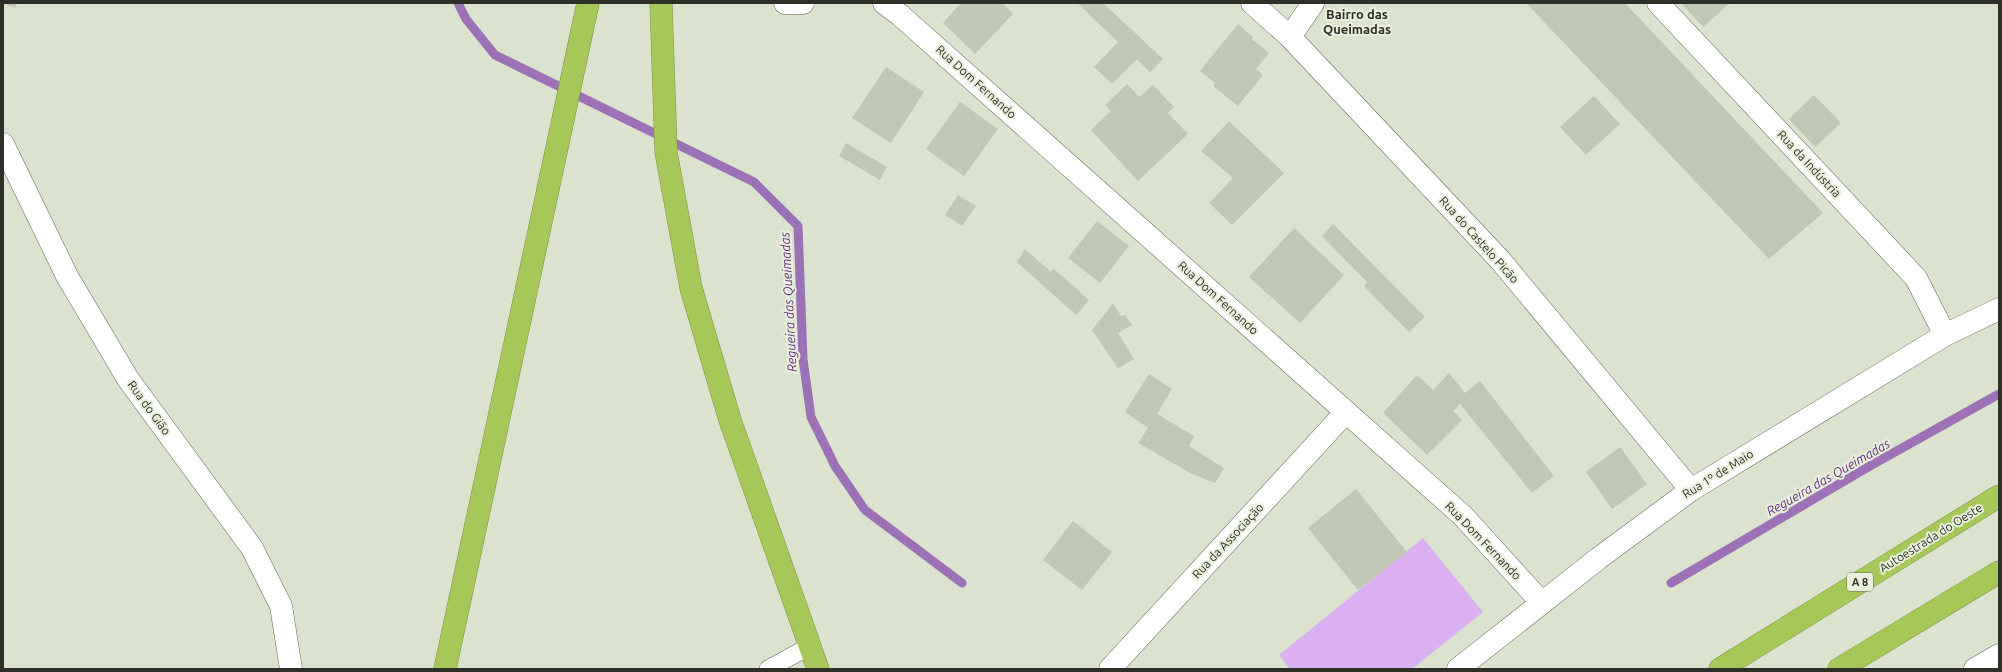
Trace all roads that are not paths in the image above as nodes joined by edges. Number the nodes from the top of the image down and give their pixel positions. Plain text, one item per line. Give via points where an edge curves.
1 (588, 3) edge
2 (661, 3) edge
3 (785, 3) edge
4 (803, 3) edge
5 (884, 3) edge
6 (1252, 3) edge
7 (1313, 3) edge
8 (1658, 3) edge
9 (1290, 37) junction
10 (3, 144) edge
11 (1999, 309) edge
12 (1945, 335) junction
13 (1346, 412) junction
14 (1690, 490) junction
15 (1999, 496) edge
16 (1999, 572) edge
17 (1542, 603) junction
18 (810, 646) junction
19 (1999, 655) edge
20 (291, 669) edge
21 (445, 669) edge
22 (768, 669) edge
23 (818, 669) edge
24 (1110, 669) edge
25 (1458, 669) edge
26 (1720, 669) edge
27 (1839, 669) edge
28 (1975, 669) edge

1 - 21 highway
2 - 18 highway via 666,152 691,288 730,420
3 - 4 street
5 - 13 street, Rua Dom Fernando
6 - 9 street, Rua do Castelo Picão
7 - 9 street
8 - 12 street, Rua da Indústria via 1916,278
9 - 14 street, Rua do Castelo Picão via 1500,260
10 - 20 street, Rua do Gião via 67,276 128,379 252,548 281,606
11 - 12 street, Rua 1º de Maio
12 - 14 street, Rua 1º de Maio
13 - 17 street, Rua Dom Fernando via 1463,516
13 - 24 street, Rua da Associação
14 - 17 street, Rua 1º de Maio
15 - 26 highway, Autoestrada do Oeste / A 8
16 - 27 highway
17 - 25 street, Rua 1º de Maio
18 - 22 lane
18 - 23 highway
19 - 28 street

